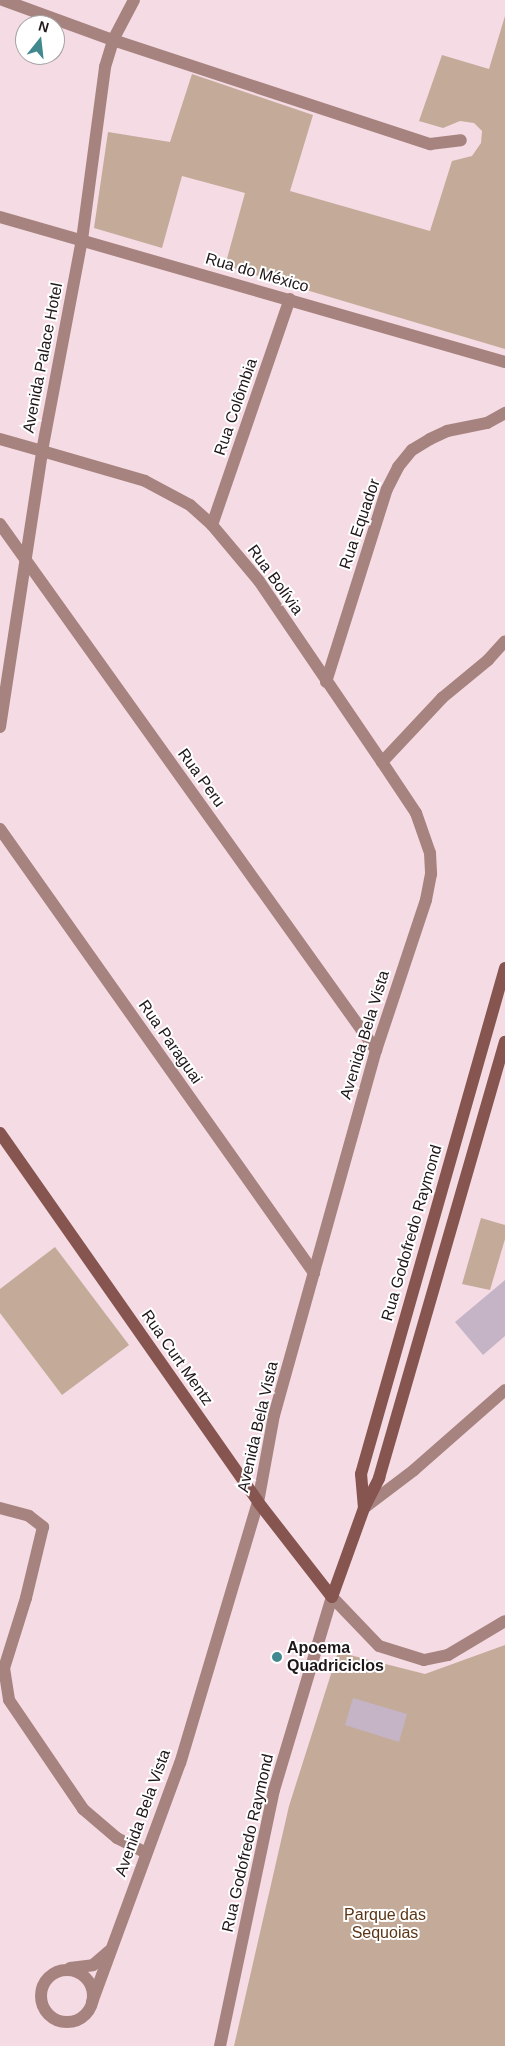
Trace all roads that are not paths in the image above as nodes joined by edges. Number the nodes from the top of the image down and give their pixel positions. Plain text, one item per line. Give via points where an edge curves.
1 (3, 0) edge
2 (134, 0) edge
3 (113, 40) junction
4 (461, 140) dead end
5 (0, 217) edge
6 (82, 240) junction
7 (290, 299) junction
8 (505, 362) edge
9 (505, 413) edge
10 (0, 439) edge
11 (42, 451) junction
12 (0, 524) edge
13 (212, 525) junction
14 (24, 558) junction
15 (505, 641) edge
16 (326, 682) junction
17 (0, 727) edge
18 (382, 762) junction
19 (0, 829) edge
20 (430, 853) joint
21 (505, 968) edge
22 (502, 988) edge
23 (505, 1042) edge
24 (376, 1050) junction
25 (0, 1133) edge
26 (314, 1273) junction
27 (505, 1390) edge
28 (258, 1502) junction
29 (0, 1508) edge
30 (364, 1508) junction
31 (332, 1597) junction
32 (505, 1621) edge
33 (145, 1852) junction
34 (111, 1949) junction
35 (63, 1969) junction
36 (92, 2002) junction
37 (220, 2046) edge

1 - 3 street
2 - 3 street, Avenida Palace Hotel
3 - 4 street via 430,144
3 - 6 street, Avenida Palace Hotel via 105,67
5 - 6 street, Rua do México
6 - 7 street, Rua do México
6 - 11 street, Avenida Palace Hotel
7 - 8 street, Rua do México
7 - 13 street, Rua Colômbia
9 - 16 street, Rua Equador via 487,423 447,431 430,439 412,450 398,468 387,489
10 - 11 street, Rua Bolívia
11 - 13 street, Rua Bolívia via 145,481 190,505
11 - 14 street, Avenida Palace Hotel
12 - 14 street, Rua Peru
13 - 16 street, Rua Bolívia via 259,581
14 - 17 street, Avenida Palace Hotel
14 - 24 street, Rua Peru
15 - 18 street via 488,660 442,698
16 - 18 street, Rua Bolívia
18 - 20 street, Rua Bolívia via 416,813
19 - 26 street, Rua Paraguai
20 - 24 street, Avenida Bela Vista via 431,874 426,900
21 - 22 main road, Rua Godofredo Raymond
22 - 30 main road, Rua Godofredo Raymond via 361,1474
23 - 30 main road, Rua Godofredo Raymond via 379,1478
24 - 26 street, Avenida Bela Vista
25 - 28 main road, Rua Curt Mentz
26 - 28 street, Avenida Bela Vista via 274,1415
27 - 30 street via 414,1470
28 - 31 main road, Rua Curt Mentz
28 - 33 street, Avenida Bela Vista via 180,1763
29 - 33 street via 29,1516 44,1528 4,1668 9,1700 83,1809 117,1838
30 - 31 main road, Rua Godofredo Raymond
31 - 32 street via 379,1646 424,1660 448,1655
31 - 37 street, Rua Godofredo Raymond via 274,1790
33 - 34 street, Avenida Bela Vista
34 - 35 street via 92,1965
34 - 36 street, Avenida Bela Vista
35 - 36 street via 86,1977 93,1992
35 - 36 street, Avenida Bela Vista via 48,1977 40,1991 43,2008 48,2015 56,2020 74,2021 89,2010

